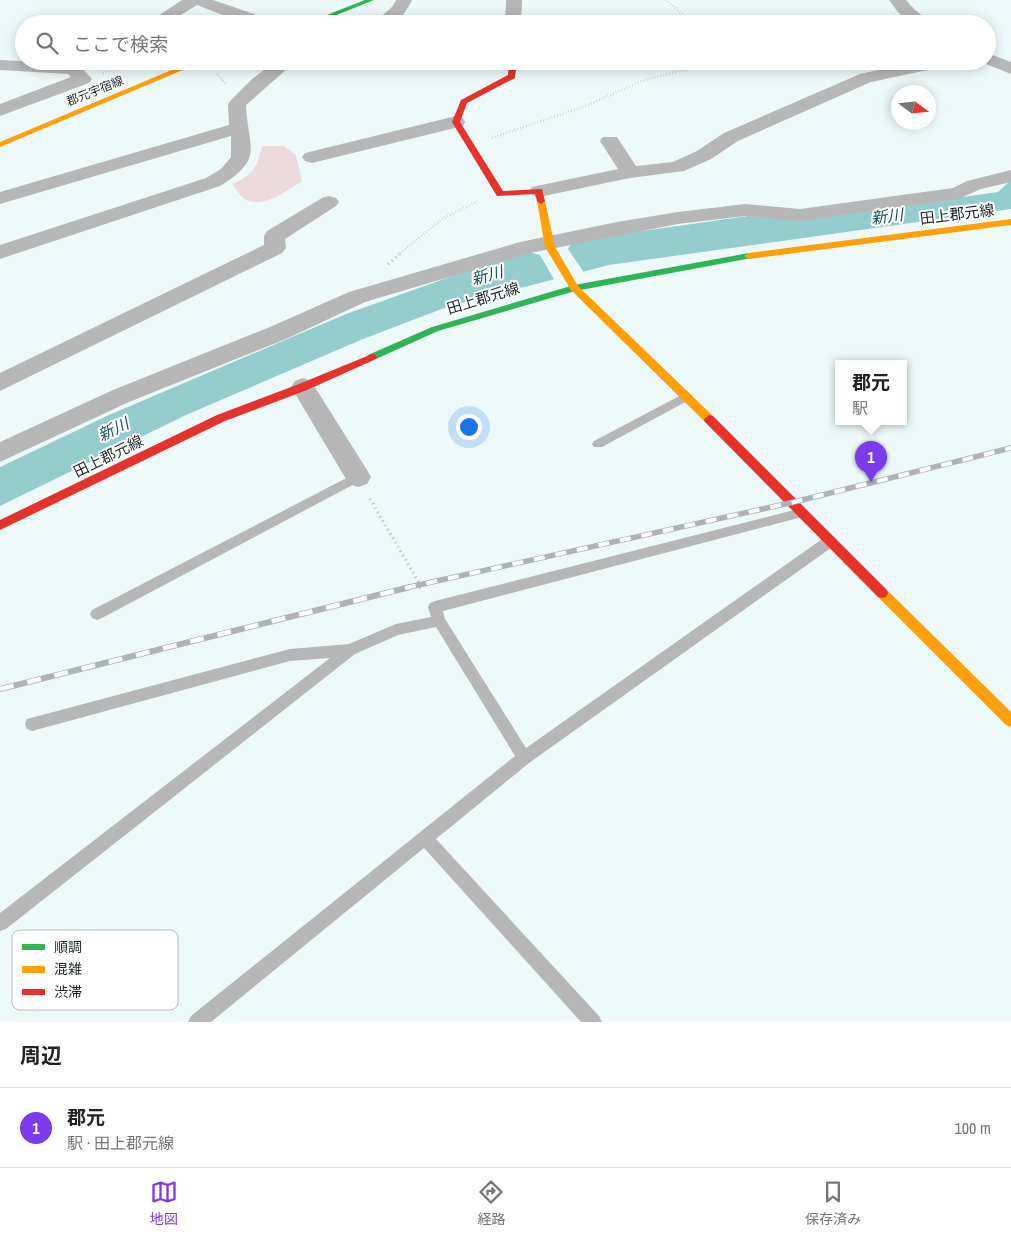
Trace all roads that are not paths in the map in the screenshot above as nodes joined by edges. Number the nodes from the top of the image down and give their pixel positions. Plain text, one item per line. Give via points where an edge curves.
1 (194, 0) edge
2 (198, 0) edge
3 (344, 0) edge
4 (371, 0) edge
5 (404, 0) edge
6 (514, 0) edge
7 (898, 0) edge
8 (169, 15) edge
9 (240, 15) edge
10 (307, 15) edge
11 (331, 15) edge
12 (392, 15) edge
13 (513, 15) edge
14 (911, 15) edge
15 (1011, 50) edge
16 (996, 56) edge
17 (996, 62) edge
18 (0, 65) edge
19 (15, 66) edge
20 (1011, 69) edge
21 (74, 70) edge
22 (180, 70) edge
23 (276, 70) edge
24 (512, 70) edge
25 (903, 70) edge
26 (0, 76) edge
27 (54, 89) junction
28 (0, 110) edge
29 (456, 122) junction
30 (239, 128) junction
31 (610, 141) dead end
32 (1, 144) edge
33 (312, 157) dead end
34 (630, 172) junction
35 (1011, 176) edge
36 (539, 191) junction
37 (0, 198) edge
38 (329, 202) dead end
39 (1011, 222) edge
40 (549, 244) junction
41 (0, 252) edge
42 (573, 286) junction
43 (0, 383) edge
44 (303, 388) junction
45 (687, 396) junction
46 (598, 444) dead end
47 (0, 453) edge
48 (358, 477) joint
49 (802, 513) junction
50 (0, 525) edge
51 (830, 541) junction
52 (97, 614) dead end
53 (437, 614) junction
54 (350, 650) junction
55 (1011, 721) edge
56 (32, 724) dead end
57 (524, 758) junction
58 (425, 838) junction
59 (0, 924) edge
60 (197, 1022) edge
61 (593, 1022) edge

1 - 8 street
2 - 9 street
3 - 10 street
4 - 11 street
5 - 12 street
6 - 13 street
7 - 14 street
15 - 16 street
17 - 20 street
18 - 19 street
21 - 27 street via 83,79
22 - 32 street, 郡元宇宿線
23 - 30 street via 244,95 238,104
24 - 29 street via 512,76 464,102
25 - 34 street via 866,78 730,137 704,155 676,167
26 - 27 street via 39,77
27 - 28 street
29 - 33 street
29 - 36 street via 500,194
30 - 37 street
30 - 41 street via 244,155 238,166 213,182
31 - 34 street
34 - 36 street
35 - 40 street via 974,184 958,193 800,215 746,210 678,218
36 - 40 street
38 - 43 street via 274,236 275,248
39 - 42 street, 田上郡元線 via 735,258
40 - 42 street
40 - 47 street via 459,265 357,297 278,334 121,396
42 - 44 street, 田上郡元線 via 435,328
42 - 45 street
44 - 48 street
44 - 50 street, 田上郡元線 via 221,418
45 - 46 lane
45 - 49 street
48 - 52 lane
49 - 51 street
49 - 53 lane
51 - 55 street
51 - 57 lane
53 - 54 lane
53 - 57 lane
54 - 56 lane via 290,655
54 - 59 lane
57 - 58 lane
58 - 60 lane
58 - 61 lane

